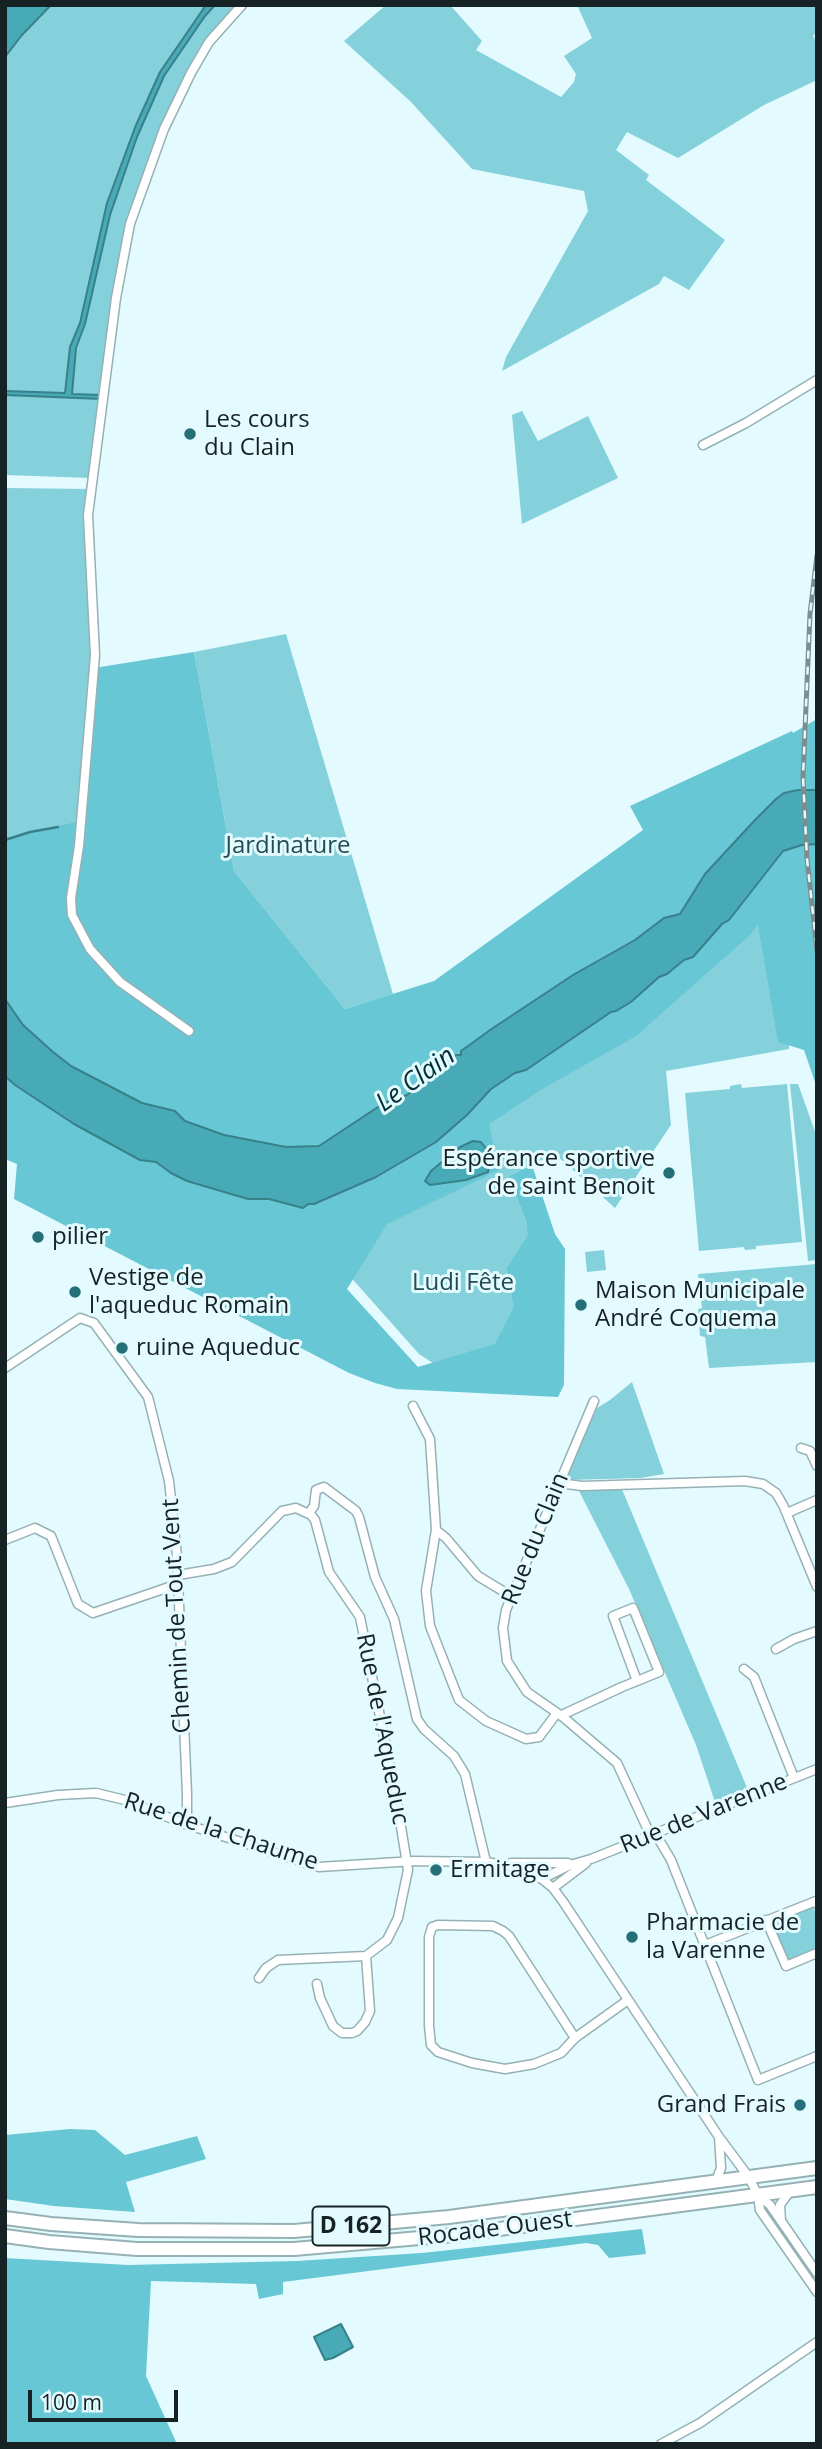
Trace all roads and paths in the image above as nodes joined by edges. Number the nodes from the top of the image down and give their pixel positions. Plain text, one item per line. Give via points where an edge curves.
1 (242, 5) edge
2 (817, 380) edge
3 (703, 445) dead end
4 (189, 1031) dead end
5 (5, 1368) edge
6 (594, 1401) dead end
7 (413, 1406) dead end
8 (801, 1448) dead end
9 (817, 1466) edge
10 (559, 1483) junction
11 (817, 1500) edge
12 (309, 1513) junction
13 (787, 1513) junction
14 (436, 1530) junction
15 (5, 1539) edge
16 (178, 1579) junction
17 (817, 1587) edge
18 (511, 1596) junction
19 (817, 1631) edge
20 (776, 1649) dead end
21 (744, 1670) dead end
22 (637, 1681) junction
23 (560, 1715) junction
24 (817, 1769) edge
25 (794, 1778) junction
26 (5, 1803) edge
27 (185, 1824) junction
28 (653, 1834) junction
29 (591, 1859) junction
30 (408, 1862) junction
31 (486, 1862) junction
32 (496, 1863) junction
33 (542, 1879) junction
34 (553, 1888) junction
35 (817, 1904) edge
36 (766, 1920) junction
37 (705, 1945) junction
38 (817, 1953) edge
39 (366, 1956) junction
40 (259, 1978) dead end
41 (317, 1984) dead end
42 (628, 2000) junction
43 (575, 2038) junction
44 (817, 2056) edge
45 (719, 2137) junction
46 (817, 2168) edge
47 (748, 2176) junction
48 (716, 2180) junction
49 (817, 2187) edge
50 (791, 2190) junction
51 (758, 2195) junction
52 (5, 2218) edge
53 (781, 2221) junction
54 (5, 2236) edge
55 (817, 2273) edge
56 (817, 2292) edge
57 (817, 2342) edge
58 (661, 2444) edge

1 - 4 street via 209,42 191,73 164,129 130,224 88,515 95,654 72,915 90,948 120,982
2 - 3 street
5 - 16 street, Chemin de Tout Vent via 80,1318 94,1323 148,1397 169,1481
6 - 10 street, Rue du Clain
7 - 14 street via 430,1439
8 - 9 street via 810,1451
10 - 13 street via 754,1482 772,1489
10 - 18 street, Rue du Clain
11 - 13 street
12 - 16 street via 283,1510 232,1562
12 - 30 street, Rue de l'Aqueduc via 329,1572 360,1617
12 - 31 street via 316,1490 324,1487 356,1511 374,1577 394,1619 417,1719 454,1756 465,1774
13 - 17 street
14 - 18 street via 478,1576
14 - 23 street via 426,1591 430,1626 459,1700 486,1721 526,1739 539,1737
15 - 16 street via 35,1528 51,1536 78,1604 93,1613
16 - 27 street, Chemin de Tout Vent
18 - 23 street, Rue du Clain via 503,1628 507,1661 527,1692
19 - 20 street
21 - 25 street via 754,1677
22 - 22 street via 659,1672 633,1608 613,1616
22 - 23 street
23 - 28 street, Rue du Clain via 617,1763
24 - 25 street, Rue de Varenne
25 - 28 street, Rue de Varenne
26 - 27 street, Rue de la Chaume via 96,1793
27 - 30 street, Rue de la Chaume via 319,1867
28 - 29 street, Rue de Varenne
28 - 37 street, Rue du Clain via 671,1860
29 - 32 street, Rue de Varenne via 556,1864
29 - 33 street, Rue de Varenne
29 - 34 street, Rue de Varenne
30 - 31 street, Rue de la Chaume
30 - 39 street via 393,1929 383,1944
31 - 32 street, Rue de la Chaume
32 - 33 street, Rue de la Chaume
33 - 34 street, Rue de la Chaume
34 - 42 street, Rue de la Chaume
35 - 36 street
36 - 37 street
36 - 38 street via 786,1966
37 - 44 street, Rue du Clain via 758,2080
39 - 40 street via 278,1960
39 - 41 street via 370,2011 357,2031 342,2033 333,2026
42 - 43 street
42 - 45 street, Rue de la Chaume
43 - 43 street via 509,1936 493,1926 432,1927 429,2026 431,2045 438,2052 505,2069 553,2057
45 - 47 street, Rue de la Chaume
45 - 48 street via 721,2168
46 - 47 main road, Rocade Ouest / D 162
47 - 48 main road, Rocade Ouest / D 162
47 - 51 street, Rue de la Chaume
48 - 52 main road, Rocade Ouest / D 162 via 449,2217 294,2231 138,2230
49 - 50 main road, Rocade Ouest / D 162
50 - 51 main road, Rocade Ouest / D 162
50 - 53 street via 780,2205
51 - 53 street
51 - 54 main road, Rocade Ouest / D 162 via 454,2235 294,2249 138,2249
51 - 56 street via 760,2210
53 - 55 street
57 - 58 street via 700,2423

